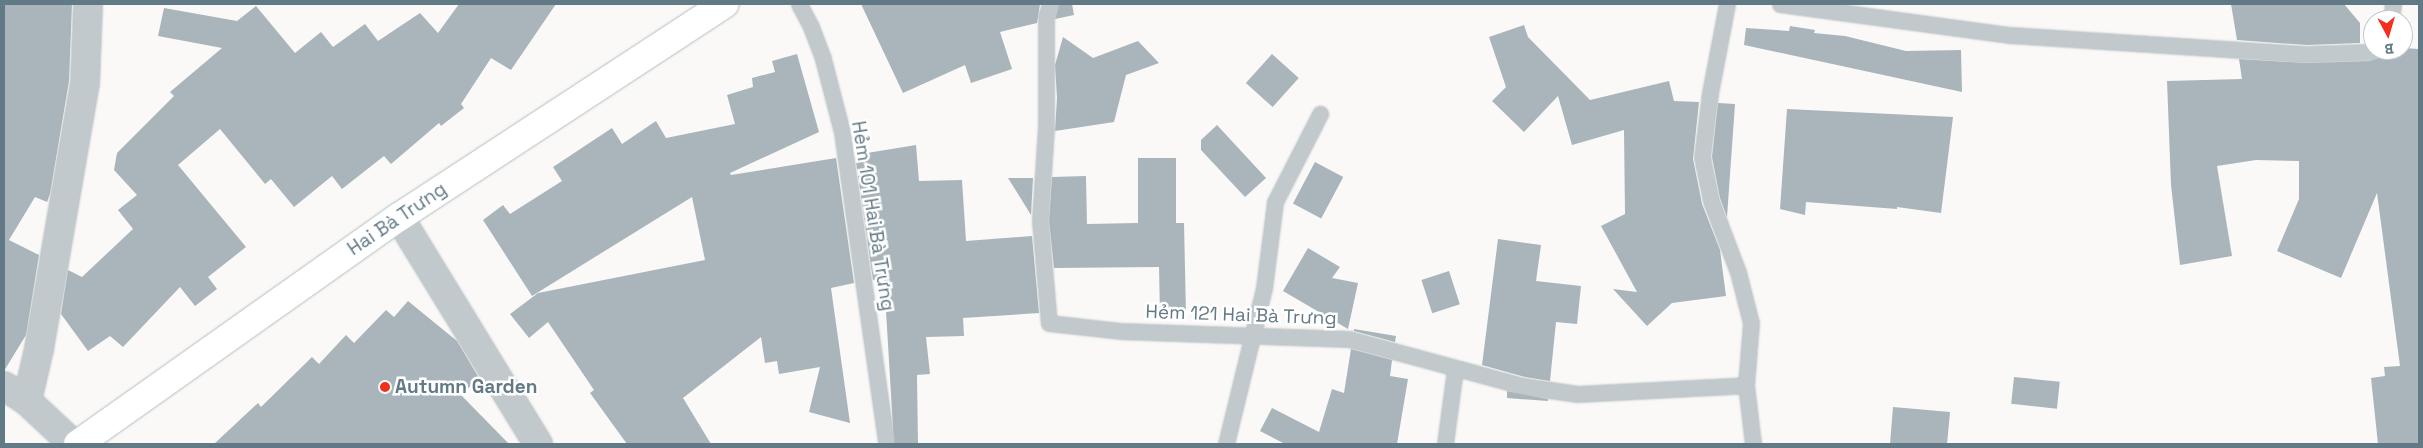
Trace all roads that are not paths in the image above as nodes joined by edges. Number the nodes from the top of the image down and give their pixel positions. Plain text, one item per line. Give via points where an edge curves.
1 (88, 4) edge
2 (724, 4) edge
3 (799, 4) edge
4 (1050, 4) edge
5 (1727, 4) edge
6 (1780, 4) edge
7 (2363, 52) edge
8 (1320, 114) dead end
9 (398, 217) junction
10 (1252, 337) junction
11 (1455, 369) junction
12 (1746, 384) junction
13 (4, 386) edge
14 (27, 401) junction
15 (886, 440) dead end
16 (73, 444) edge
17 (78, 444) edge
18 (538, 444) edge
19 (1226, 444) edge
20 (1445, 444) edge
21 (1753, 444) edge

1 - 14 street via 85,83
2 - 9 main road, Hai Bà Trưng
3 - 15 lane, Hẻm 101 Hai Bà Trưng via 824,60 842,132
4 - 10 lane, Hẻm 121 Hai Bà Trưng via 1046,17 1046,128 1040,221 1049,323
5 - 12 lane via 1702,157 1711,201 1738,272 1750,323
6 - 7 lane via 2010,35 2306,54
8 - 10 lane via 1276,202 1264,288
9 - 17 main road, Hai Bà Trưng
9 - 18 street
10 - 11 lane, Hẻm 121 Hai Bà Trưng via 1349,339
10 - 19 lane
11 - 12 lane, Hẻm 121 Hai Bà Trưng via 1523,386 1577,394
11 - 20 lane
12 - 21 lane
13 - 14 street
14 - 16 street

